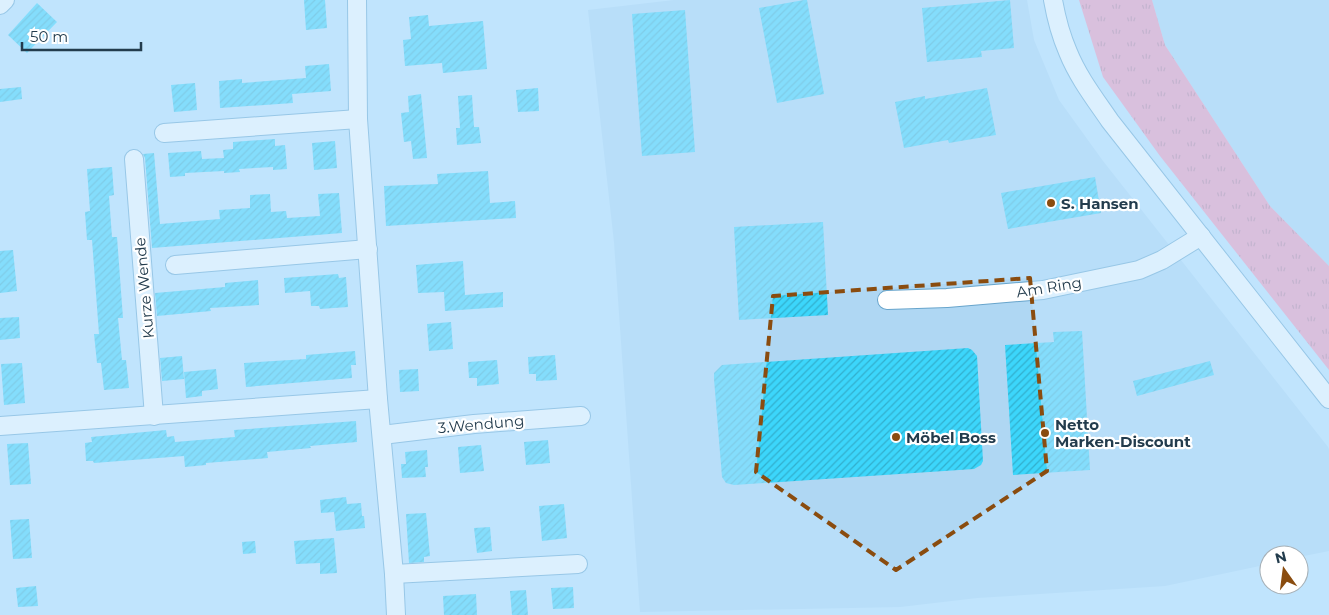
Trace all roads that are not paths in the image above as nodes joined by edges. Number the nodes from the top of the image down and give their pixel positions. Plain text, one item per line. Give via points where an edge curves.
1 (5, 0) edge
2 (358, 0) edge
3 (1053, 0) edge
4 (0, 5) edge
5 (358, 119) junction
6 (164, 133) dead end
7 (134, 159) dead end
8 (1201, 236) junction
9 (368, 250) junction
10 (175, 265) dead end
11 (886, 300) dead end
12 (378, 399) junction
13 (1329, 399) edge
14 (154, 416) junction
15 (581, 416) dead end
16 (0, 426) edge
17 (382, 435) junction
18 (578, 564) dead end
19 (394, 574) junction
20 (396, 615) edge

1 - 4 street
2 - 5 street
3 - 8 street via 1068,52 1088,88 1110,121
5 - 6 street
5 - 9 street
7 - 14 street, Kurze Wende
8 - 11 street, Am Ring via 1139,270 1043,290
8 - 13 street
9 - 10 street
9 - 12 street
12 - 14 street
12 - 17 street
14 - 16 street
15 - 17 street, 3.Wendung
17 - 19 street
18 - 19 street
19 - 20 street

